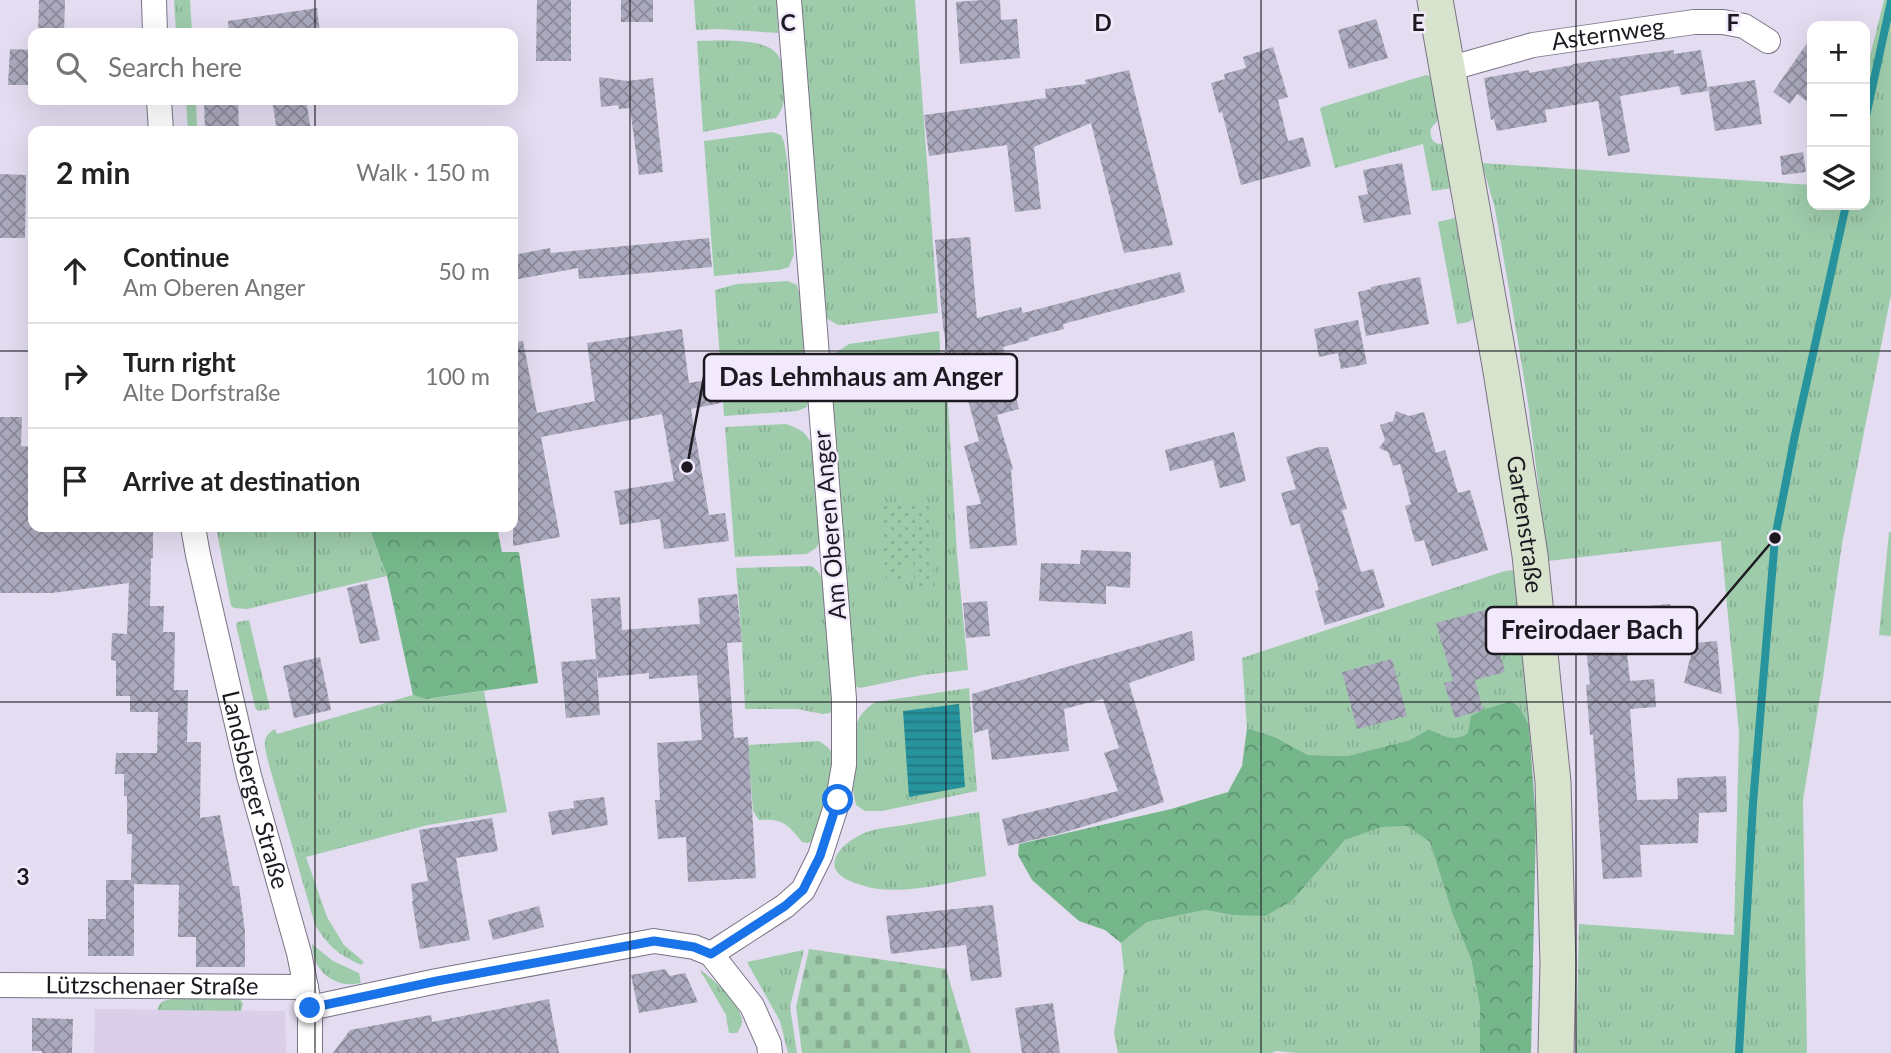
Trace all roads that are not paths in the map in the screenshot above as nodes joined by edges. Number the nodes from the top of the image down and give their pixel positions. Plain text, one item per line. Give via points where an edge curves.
1 (154, 0) edge
2 (789, 0) edge
3 (1435, 0) edge
4 (155, 28) edge
5 (1768, 41) dead end
6 (1448, 69) junction
7 (159, 105) edge
8 (161, 126) edge
9 (195, 532) edge
10 (711, 954) junction
11 (0, 985) edge
12 (308, 997) junction
13 (310, 1053) edge
14 (770, 1053) edge
15 (1556, 1053) edge

1 - 4 street
2 - 10 street, Am Oberen Anger via 844,699 844,765 830,828 803,890
3 - 6 main road, Gartenstraße
5 - 6 street, Asternweg via 1744,26 1694,22 1533,45
6 - 15 main road, Gartenstraße via 1530,555 1553,782
7 - 8 street
9 - 12 street, Landsberger Straße via 249,776
10 - 12 street, Lützschenaer Straße via 654,941 437,981
10 - 14 street via 752,1006
11 - 12 street, Lützschenaer Straße
12 - 13 street, Landsberger Straße

